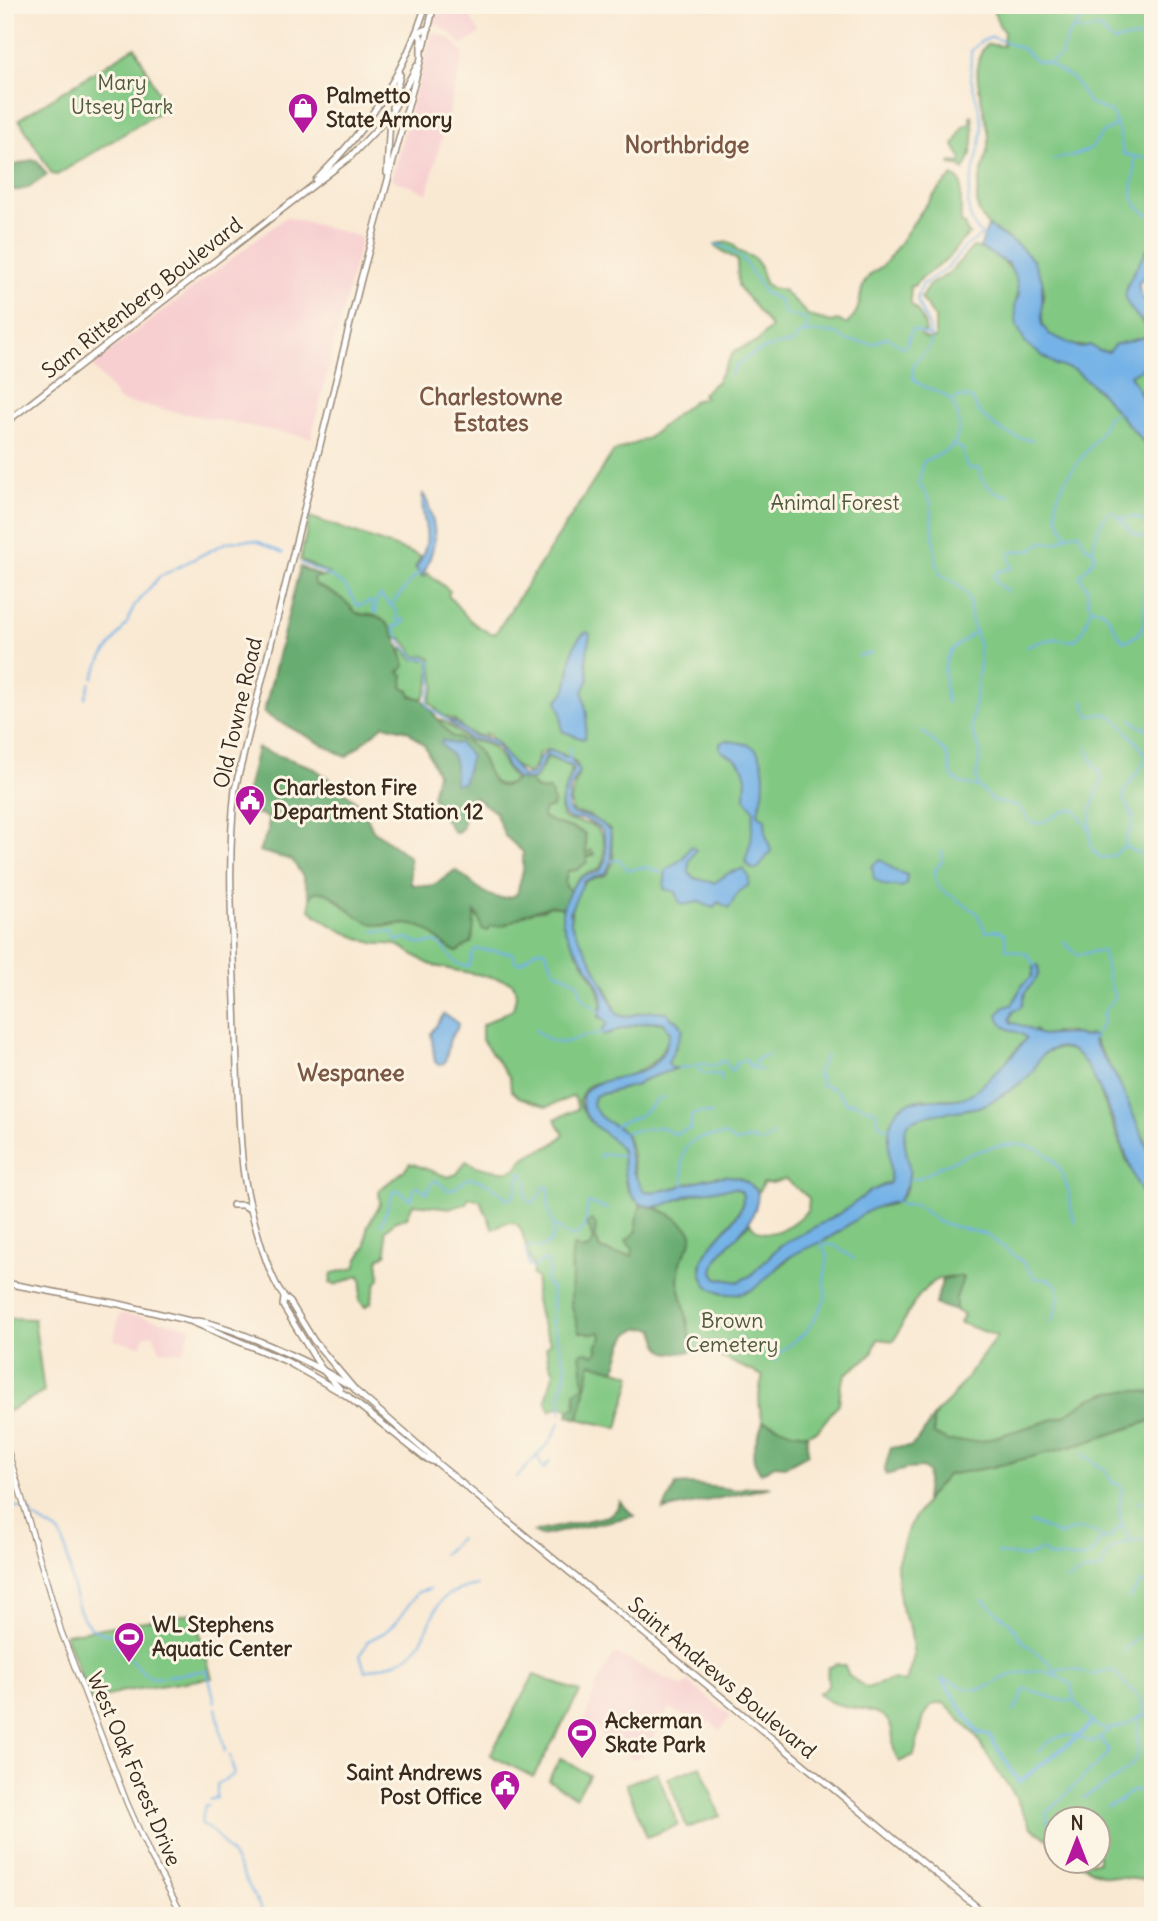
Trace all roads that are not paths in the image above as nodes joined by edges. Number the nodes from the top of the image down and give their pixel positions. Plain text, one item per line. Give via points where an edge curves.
1 (426, 5) edge
2 (434, 5) edge
3 (429, 27) junction
4 (416, 33) junction
5 (421, 58) junction
6 (402, 69) junction
7 (390, 116) junction
8 (362, 129) junction
9 (350, 157) junction
10 (386, 183) junction
11 (299, 197) junction
12 (5, 424) edge
13 (233, 1205) dead end
14 (251, 1210) junction
15 (5, 1283) edge
16 (284, 1298) junction
17 (190, 1321) junction
18 (321, 1368) junction
19 (356, 1391) junction
20 (349, 1397) junction
21 (5, 1441) edge
22 (437, 1464) junction
23 (183, 1916) edge
24 (988, 1916) edge

1 - 3 main road
1 - 4 main road, Sam Rittenberg Boulevard
2 - 3 main road, Sam Rittenberg Boulevard
3 - 4 main road
3 - 5 main road, Sam Rittenberg Boulevard
4 - 5 main road via 421,37
4 - 6 main road, Sam Rittenberg Boulevard
5 - 7 main road, Sam Rittenberg Boulevard
5 - 10 main road, Old Towne Road
6 - 7 main road, Old Towne Road
6 - 8 main road, Sam Rittenberg Boulevard
7 - 9 main road, Sam Rittenberg Boulevard
7 - 10 main road, Old Towne Road
8 - 9 main road via 363,141
8 - 11 main road, Sam Rittenberg Boulevard
9 - 11 main road, Sam Rittenberg Boulevard
10 - 14 main road, Old Towne Road via 235,789 231,879 239,1091 243,1169
11 - 12 main road, Sam Rittenberg Boulevard
13 - 14 main road
14 - 16 main road, Old Towne Road
15 - 17 main road
16 - 18 main road, Saint Andrews Boulevard via 284,1306
16 - 19 main road, Saint Andrews Boulevard
17 - 18 main road via 215,1325
17 - 20 main road via 286,1361
18 - 19 main road
18 - 20 main road, Saint Andrews Boulevard
19 - 22 main road, Saint Andrews Boulevard
20 - 22 main road, Saint Andrews Boulevard
21 - 23 main road, West Oak Forest Drive via 61,1631 136,1824
22 - 24 main road, Saint Andrews Boulevard

